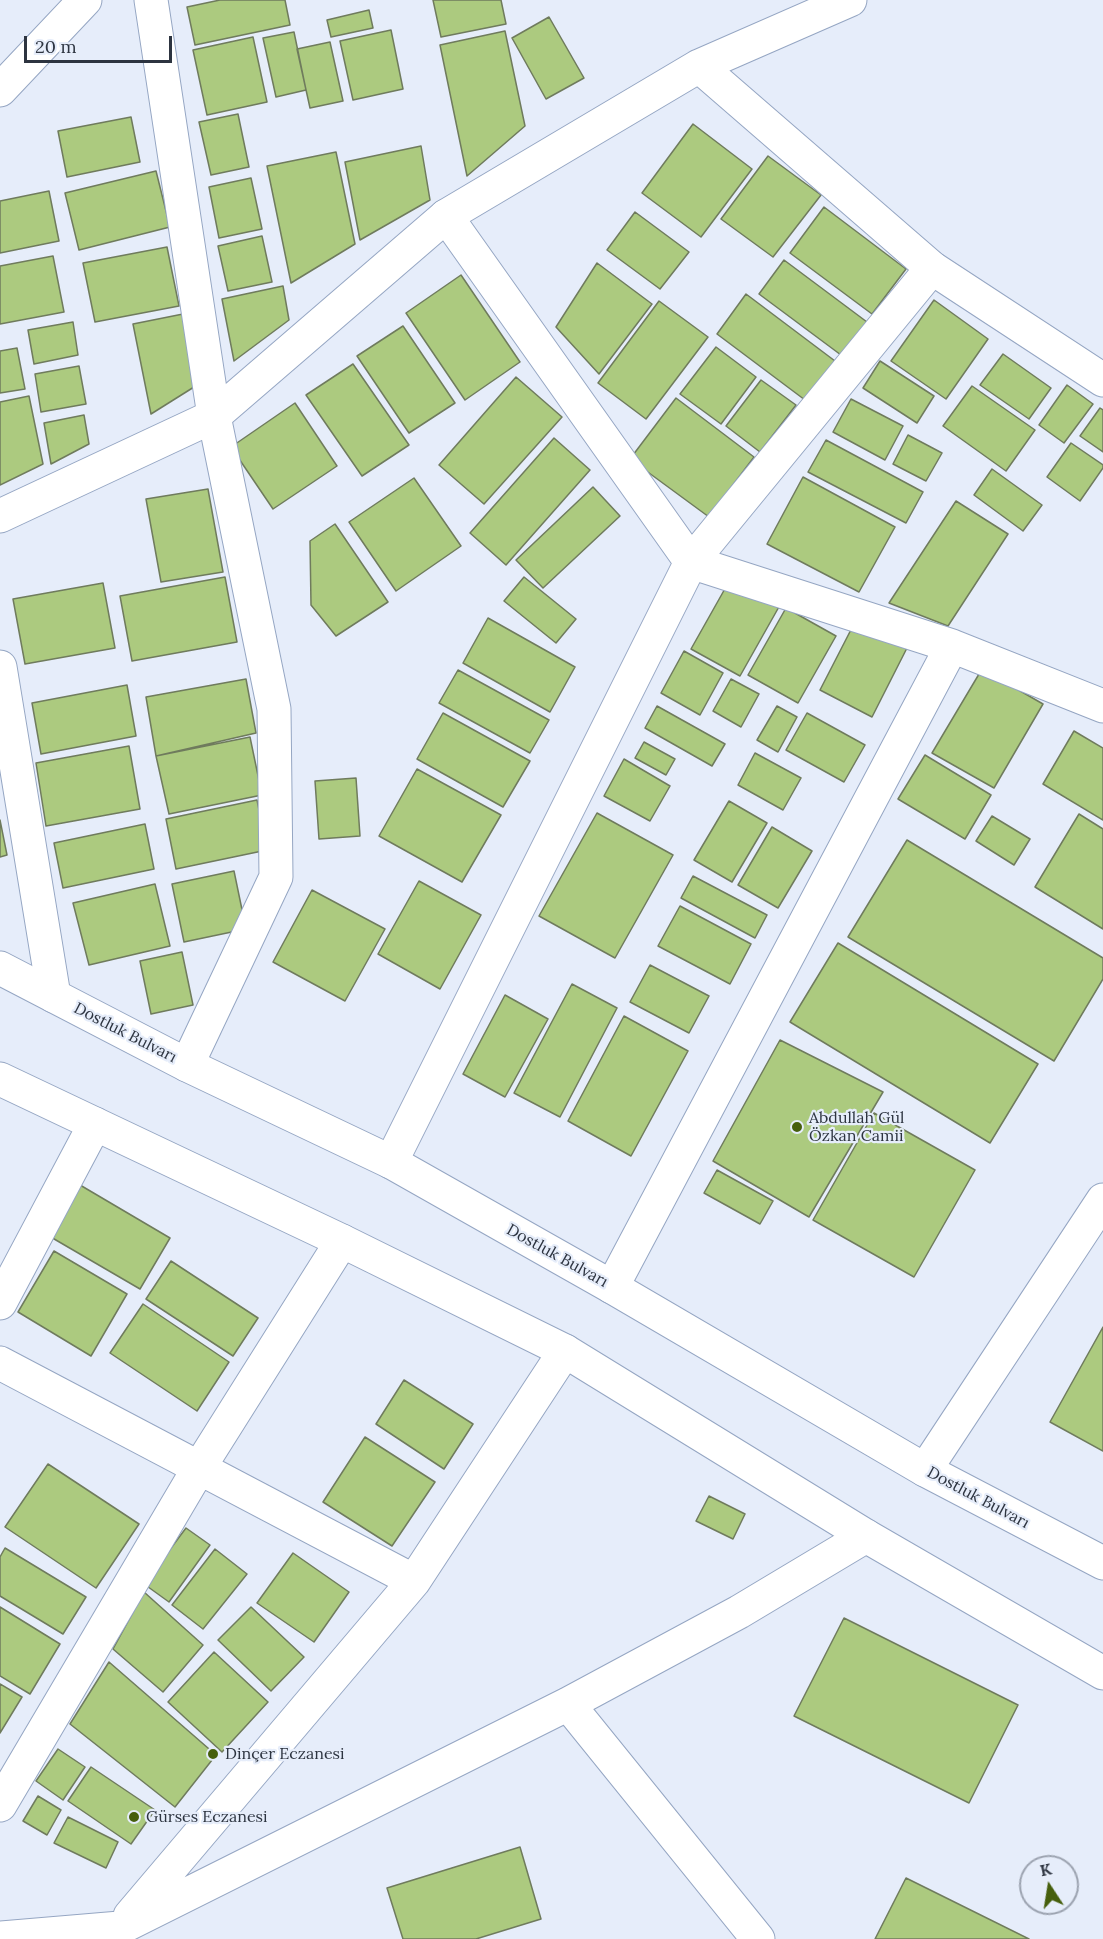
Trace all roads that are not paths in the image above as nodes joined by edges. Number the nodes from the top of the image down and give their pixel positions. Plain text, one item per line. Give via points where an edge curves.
1 (85, 0) edge
2 (151, 0) edge
3 (850, 0) edge
4 (699, 66) junction
5 (0, 90) edge
6 (446, 216) junction
7 (932, 268) junction
8 (1103, 380) edge
9 (214, 416) junction
10 (0, 516) edge
11 (691, 562) junction
12 (952, 646) junction
13 (0, 667) edge
14 (1103, 706) edge
15 (0, 968) edge
16 (54, 996) junction
17 (188, 1065) junction
18 (0, 1079) edge
19 (95, 1124) junction
20 (391, 1162) junction
21 (1103, 1200) edge
22 (342, 1241) junction
23 (612, 1287) junction
24 (0, 1303) edge
25 (565, 1351) junction
26 (0, 1363) edge
27 (199, 1468) junction
28 (925, 1470) junction
29 (866, 1536) junction
30 (1103, 1563) edge
31 (414, 1581) junction
32 (1103, 1673) edge
33 (567, 1704) junction
34 (0, 1805) edge
35 (123, 1933) edge
36 (0, 1938) edge
37 (758, 1939) edge

1 - 5 street
2 - 9 street
3 - 4 street
4 - 6 street
4 - 7 street
6 - 9 street
6 - 11 street
7 - 8 street
7 - 11 street
9 - 10 street
9 - 17 street via 274,709 276,877
11 - 12 street
11 - 20 street
12 - 14 street
12 - 23 street
13 - 16 street
15 - 16 street, Dostluk Bulvarı
16 - 17 street, Dostluk Bulvarı
17 - 20 street, Dostluk Bulvarı
18 - 19 street
19 - 22 street
19 - 24 street
20 - 23 street, Dostluk Bulvarı
21 - 28 street
22 - 25 street
22 - 27 street
23 - 28 street, Dostluk Bulvarı
25 - 29 street
25 - 31 street
26 - 27 street
27 - 31 street
27 - 34 street
28 - 30 street, Dostluk Bulvarı
29 - 32 street
29 - 33 street via 739,1612
31 - 35 street
33 - 35 street
33 - 37 street
35 - 36 street

